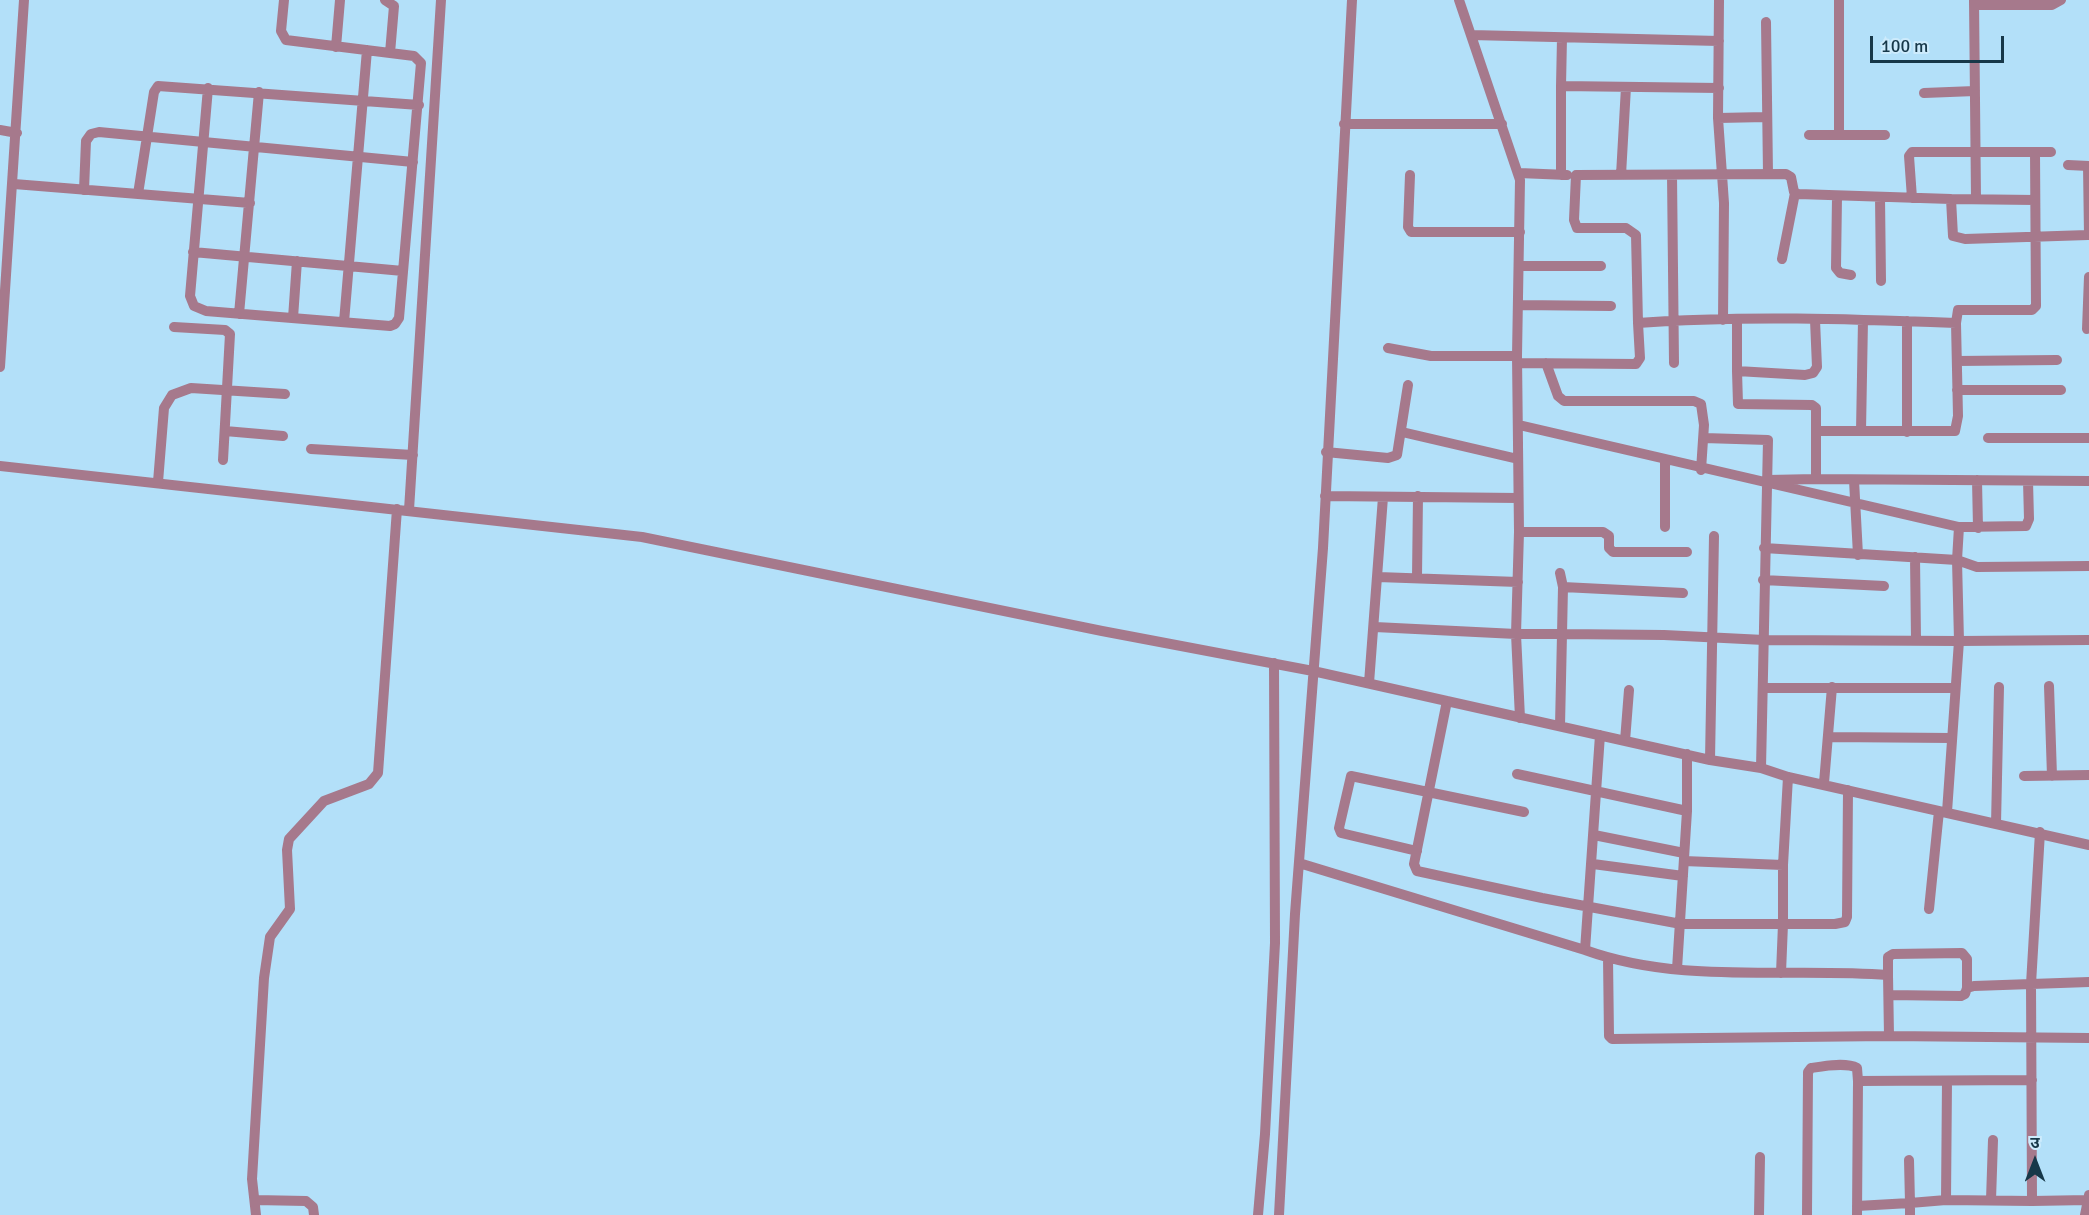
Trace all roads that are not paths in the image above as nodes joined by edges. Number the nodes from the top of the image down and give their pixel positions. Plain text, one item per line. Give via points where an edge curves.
1 (24, 0) edge
2 (284, 0) edge
3 (340, 0) edge
4 (385, 0) edge
5 (441, 0) edge
6 (1352, 0) edge
7 (1459, 0) edge
8 (1719, 0) edge
9 (1839, 0) edge
10 (2061, 0) edge
11 (1974, 3) edge
12 (1766, 22) dead end
13 (1471, 35) junction
14 (1562, 38) junction
15 (1719, 41) junction
16 (336, 47) junction
17 (367, 50) junction
18 (390, 53) junction
19 (1561, 86) junction
20 (1626, 87) junction
21 (208, 88) junction
22 (1719, 88) junction
23 (1975, 91) junction
24 (259, 92) junction
25 (1924, 93) dead end
26 (363, 100) junction
27 (419, 105) junction
28 (1766, 117) junction
29 (1718, 118) junction
30 (1344, 124) junction
31 (1502, 124) junction
32 (0, 130) edge
33 (16, 133) junction
34 (1809, 135) dead end
35 (1839, 135) junction
36 (1885, 135) dead end
37 (146, 137) junction
38 (203, 142) junction
39 (255, 147) junction
40 (2035, 152) junction
41 (2051, 152) dead end
42 (1975, 153) junction
43 (360, 156) junction
44 (413, 162) junction
45 (2068, 165) dead end
46 (2089, 166) edge
47 (1519, 173) junction
48 (1768, 174) junction
49 (1410, 175) dead end
50 (1561, 175) junction
51 (1576, 175) junction
52 (1621, 175) junction
53 (1672, 175) junction
54 (1722, 176) junction
55 (14, 184) junction
56 (84, 189) junction
57 (1795, 193) junction
58 (138, 194) junction
59 (1837, 197) junction
60 (1880, 197) junction
61 (1912, 198) junction
62 (1976, 198) junction
63 (197, 199) junction
64 (1951, 199) junction
65 (2035, 200) junction
66 (250, 203) junction
67 (1520, 232) junction
68 (2089, 235) edge
69 (2035, 237) junction
70 (193, 252) junction
71 (244, 256) junction
72 (1782, 259) dead end
73 (297, 261) junction
74 (350, 266) junction
75 (1520, 266) junction
76 (1601, 266) dead end
77 (403, 271) junction
78 (1851, 275) dead end
79 (2089, 277) edge
80 (1881, 281) dead end
81 (3, 290) edge
82 (1519, 305) junction
83 (1611, 306) dead end
84 (2088, 306) edge
85 (239, 314) junction
86 (293, 318) junction
87 (1674, 320) junction
88 (1723, 320) junction
89 (1737, 320) junction
90 (1815, 320) junction
91 (1863, 320) junction
92 (1907, 321) junction
93 (344, 322) junction
94 (1638, 323) junction
95 (1956, 323) junction
96 (174, 327) dead end
97 (2087, 329) dead end
98 (1388, 348) dead end
99 (1518, 359) junction
100 (2057, 360) dead end
101 (1957, 361) junction
102 (1546, 363) junction
103 (1674, 363) dead end
104 (0, 367) edge
105 (1737, 371) junction
106 (1408, 385) dead end
107 (228, 390) junction
108 (1957, 390) junction
109 (2061, 390) dead end
110 (285, 394) dead end
111 (1519, 425) junction
112 (225, 431) junction
113 (1816, 431) junction
114 (1860, 431) junction
115 (1401, 432) junction
116 (1907, 432) junction
117 (283, 436) dead end
118 (1704, 438) junction
119 (1988, 438) dead end
120 (2089, 438) edge
121 (311, 449) dead end
122 (1326, 452) junction
123 (413, 455) junction
124 (1518, 459) junction
125 (223, 460) dead end
126 (1665, 460) junction
127 (0, 466) edge
128 (1701, 470) junction
129 (1816, 479) junction
130 (1854, 480) junction
131 (1977, 480) junction
132 (2028, 481) junction
133 (2089, 481) edge
134 (158, 482) junction
135 (1768, 482) junction
136 (1325, 496) junction
137 (1418, 496) junction
138 (1383, 497) junction
139 (1518, 498) junction
140 (1854, 505) junction
141 (397, 509) junction
142 (409, 510) junction
143 (1665, 527) dead end
144 (1959, 527) junction
145 (1978, 528) junction
146 (1519, 532) junction
147 (1714, 536) dead end
148 (1764, 548) junction
149 (1687, 552) dead end
150 (1858, 555) junction
151 (1915, 557) junction
152 (1957, 560) junction
153 (2089, 566) edge
154 (1560, 573) dead end
155 (1378, 577) junction
156 (1417, 577) junction
157 (1763, 580) junction
158 (1518, 582) junction
159 (1884, 586) dead end
160 (1563, 587) junction
161 (1683, 593) dead end
162 (1375, 627) junction
163 (1516, 634) junction
164 (1562, 634) junction
165 (1714, 636) junction
166 (1764, 640) junction
167 (1916, 640) junction
168 (1959, 640) junction
169 (2089, 640) edge
170 (1274, 663) junction
171 (1313, 671) junction
172 (1369, 683) junction
173 (2049, 686) dead end
174 (1832, 687) junction
175 (1999, 687) dead end
176 (1764, 688) junction
177 (1953, 688) junction
178 (1629, 690) dead end
179 (1448, 701) junction
180 (1520, 718) junction
181 (1560, 726) junction
182 (1600, 735) junction
183 (1829, 737) junction
184 (1951, 738) junction
185 (1625, 741) junction
186 (1687, 754) junction
187 (1710, 760) junction
188 (1761, 768) junction
189 (1517, 774) dead end
190 (2089, 775) edge
191 (2024, 776) dead end
192 (2052, 776) junction
193 (1788, 777) junction
194 (1824, 783) junction
195 (1597, 790) junction
196 (1848, 790) junction
197 (1429, 792) junction
198 (1687, 811) junction
199 (1943, 811) junction
200 (1524, 812) dead end
201 (1996, 824) junction
202 (2040, 832) junction
203 (1594, 835) junction
204 (2089, 845) edge
205 (1417, 851) junction
206 (1684, 857) junction
207 (1299, 863) junction
208 (1593, 864) junction
209 (1783, 865) junction
210 (1683, 876) junction
211 (1589, 907) junction
212 (1929, 909) dead end
213 (1681, 924) junction
214 (1783, 924) junction
215 (1585, 950) junction
216 (1608, 958) junction
217 (1677, 969) junction
218 (1781, 973) junction
219 (1888, 975) junction
220 (2089, 982) edge
221 (2031, 984) junction
222 (1967, 988) junction
223 (1889, 995) junction
224 (1889, 1036) junction
225 (2032, 1036) junction
226 (2089, 1038) edge
227 (2032, 1080) junction
228 (1858, 1081) junction
229 (1947, 1082) junction
230 (1993, 1140) dead end
231 (1760, 1157) dead end
232 (1909, 1160) dead end
233 (2088, 1197) edge
234 (255, 1200) junction
235 (1946, 1200) junction
236 (1991, 1200) junction
237 (2032, 1201) junction
238 (1910, 1209) edge
239 (1857, 1211) edge
240 (256, 1215) edge
241 (315, 1215) edge
242 (1258, 1215) edge
243 (1279, 1215) edge
244 (1759, 1215) edge
245 (1807, 1215) edge
246 (2085, 1215) edge

1 - 33 street
2 - 16 street via 284,38
3 - 16 street
4 - 18 street via 394,6
5 - 123 street
6 - 30 street
7 - 13 street
8 - 15 street
9 - 35 street
10 - 11 street via 2052,4
11 - 23 street
12 - 28 street
13 - 14 street
13 - 31 street
14 - 15 street
14 - 19 street
15 - 22 street
16 - 17 street
17 - 18 street
17 - 26 street
18 - 27 street via 414,56 421,63
19 - 20 street
19 - 50 street
20 - 22 street
20 - 52 street
21 - 24 street
21 - 37 street via 158,86
21 - 38 street
22 - 29 street
23 - 25 street
23 - 42 street
24 - 26 street
24 - 39 street
26 - 27 street
26 - 43 street
27 - 44 street
28 - 29 street
28 - 48 street
29 - 54 street
30 - 31 street
30 - 122 street
31 - 47 street
32 - 33 street
33 - 55 street
34 - 35 street
35 - 36 street
37 - 38 street
37 - 56 street via 91,134 86,141
37 - 58 street
38 - 39 street
38 - 63 street
39 - 43 street
39 - 66 street
40 - 41 street
40 - 42 street
40 - 65 street
42 - 61 street via 1912,152
42 - 62 street
43 - 44 street
43 - 74 street
44 - 77 street
45 - 46 street
46 - 68 street
47 - 50 street
47 - 67 street
48 - 54 street
48 - 57 street via 1790,175
49 - 67 street via 1411,232
50 - 51 street
51 - 52 street
51 - 94 street via 1577,228 1626,228 1636,235
52 - 53 street
53 - 54 street
53 - 87 street
54 - 88 street
55 - 56 street
55 - 81 street
56 - 58 street
57 - 59 street
57 - 72 street
58 - 63 street
59 - 60 street
59 - 78 street via 1836,268
60 - 61 street
60 - 80 street
61 - 64 street
62 - 64 street
62 - 65 street
63 - 66 street
63 - 70 street
64 - 69 street via 1951,228 1957,238
65 - 69 street
66 - 71 street
67 - 75 street
68 - 69 street
69 - 95 street via 2035,309 1958,310
70 - 71 street
70 - 85 street via 190,302 206,311
71 - 73 street
71 - 85 street
73 - 74 street
73 - 86 street
74 - 77 street
74 - 93 street
75 - 76 street
75 - 82 street
77 - 93 street via 399,318 395,324
79 - 84 street
81 - 104 street
82 - 83 street
82 - 99 street
84 - 97 street
85 - 86 street
86 - 93 street
87 - 88 street
87 - 94 street
87 - 103 street
88 - 89 street
89 - 90 street
89 - 105 street
90 - 91 street
90 - 105 street via 1817,367 1813,373
91 - 92 street
91 - 114 street
92 - 95 street
92 - 116 street
94 - 102 street via 1640,358 1636,364
95 - 101 street
96 - 107 street via 229,332
98 - 99 street via 1431,356
99 - 102 street
99 - 111 street
100 - 101 street
101 - 108 street
102 - 118 street via 1558,396 1564,401 1698,402 1703,408
105 - 113 street via 1738,404 1812,405 1816,408
106 - 115 street
107 - 110 street
107 - 112 street
107 - 134 street via 183,389 167,400
108 - 109 street
108 - 116 street via 1955,431
111 - 124 street
111 - 126 street
112 - 117 street
112 - 125 street
113 - 114 street
113 - 129 street
114 - 116 street
115 - 122 street via 1399,452 1393,457
115 - 124 street
118 - 128 street
118 - 135 street via 1768,440
119 - 120 street
121 - 123 street
122 - 136 street
123 - 142 street
124 - 139 street
126 - 128 street
126 - 143 street
127 - 134 street
128 - 135 street
129 - 130 street
129 - 135 street
130 - 131 street
130 - 140 street
131 - 132 street
131 - 145 street
132 - 133 street
132 - 145 street via 2026,526
134 - 141 street
135 - 140 street
135 - 148 street
136 - 138 street
136 - 171 street
137 - 138 street
137 - 139 street
137 - 156 street
138 - 155 street
139 - 146 street
140 - 144 street
140 - 150 street
141 - 142 street
141 - 234 street via 378,773 369,784 324,801 291,833 287,845 290,909 270,937 264,978 252,1179
142 - 170 street via 642,537
144 - 145 street
144 - 152 street
146 - 149 street via 1603,532 1609,536 1612,552
146 - 158 street
147 - 165 street
148 - 150 street
148 - 157 street
150 - 151 street
151 - 152 street
151 - 167 street
152 - 153 street via 1977,567
152 - 168 street
154 - 160 street
155 - 156 street
155 - 162 street
156 - 158 street
157 - 159 street
157 - 166 street
158 - 163 street
160 - 161 street
160 - 164 street
162 - 163 street
162 - 172 street
163 - 164 street
163 - 180 street
164 - 165 street
164 - 181 street
165 - 166 street
165 - 187 street
166 - 167 street
166 - 176 street
167 - 168 street
168 - 169 street
168 - 177 street
170 - 171 street
170 - 242 street via 1275,943
171 - 172 street
171 - 207 street
172 - 179 street
173 - 192 street
174 - 176 street
174 - 177 street
174 - 183 street
175 - 201 street
176 - 188 street
177 - 184 street
178 - 185 street
179 - 180 street
179 - 197 street
180 - 181 street
181 - 182 street
182 - 185 street
182 - 195 street
183 - 184 street
183 - 194 street
184 - 199 street
185 - 186 street
186 - 187 street
186 - 198 street
187 - 188 street
188 - 193 street
189 - 195 street
190 - 192 street
191 - 192 street
193 - 194 street
193 - 209 street
194 - 196 street
195 - 198 street
195 - 203 street
196 - 199 street
196 - 214 street via 1845,922
197 - 200 street
197 - 205 street
197 - 205 street via 1353,775 1343,811 1341,833
198 - 206 street
199 - 201 street
199 - 212 street
201 - 202 street
202 - 204 street
202 - 221 street
203 - 206 street
203 - 208 street
205 - 211 street via 1417,871
206 - 209 street
206 - 210 street
207 - 215 street
207 - 243 street
208 - 210 street
208 - 211 street
209 - 214 street
210 - 213 street
211 - 213 street
211 - 215 street
213 - 214 street
213 - 217 street
214 - 218 street
215 - 216 street
216 - 217 street
216 - 224 street via 1608,1026 1612,1039
217 - 218 street
218 - 219 street
219 - 222 street via 1888,957 1893,954 1962,953 1967,959
219 - 223 street
220 - 221 street
221 - 222 street
221 - 225 street
222 - 223 street via 1960,996
223 - 224 street
224 - 225 street
225 - 226 street
225 - 227 street
227 - 229 street
227 - 237 street
228 - 229 street
228 - 239 street
228 - 245 street via 1854,1066 1818,1066 1809,1070
229 - 235 street
230 - 236 street
231 - 244 street
232 - 238 street
233 - 237 street
233 - 246 street
234 - 240 street
234 - 241 street via 306,1202
235 - 236 street
235 - 238 street
236 - 237 street
238 - 239 street

